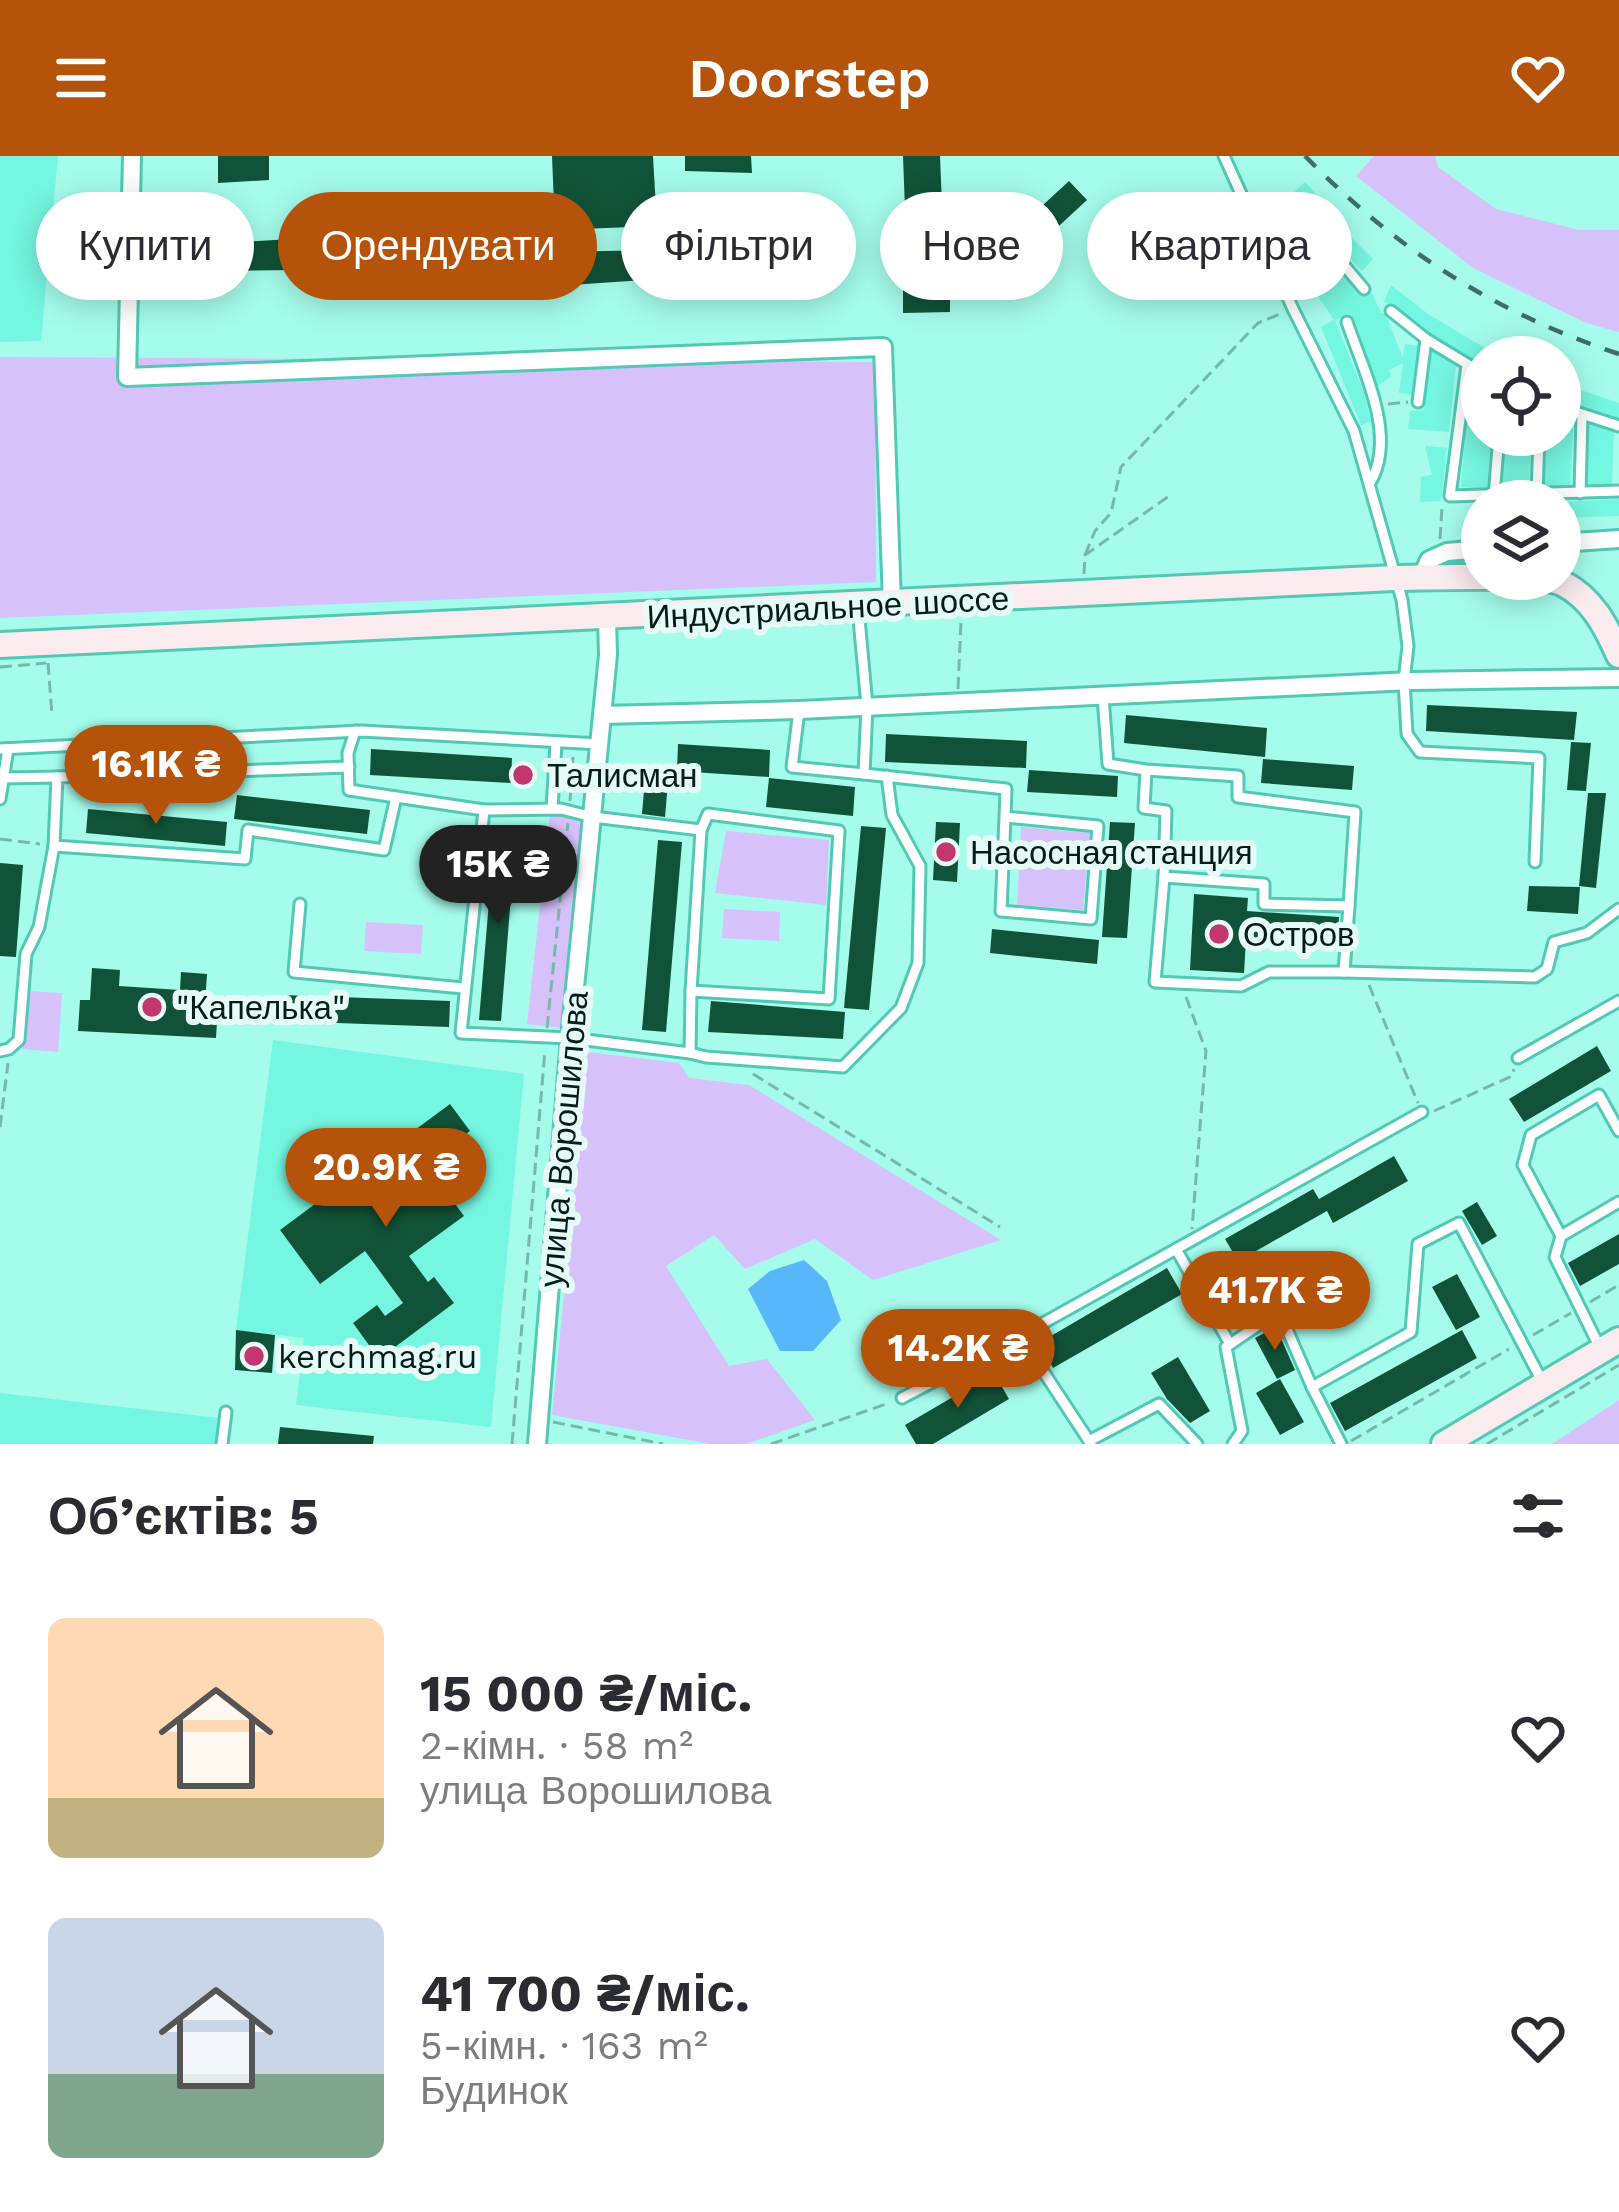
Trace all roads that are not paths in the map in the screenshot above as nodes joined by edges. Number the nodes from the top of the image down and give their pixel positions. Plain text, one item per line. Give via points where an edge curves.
1 (131, 156) edge
2 (1224, 156) edge
3 (1240, 192) edge
4 (1352, 275) edge
5 (1364, 289) dead end
6 (1289, 300) edge
7 (1391, 311) dead end
8 (1347, 322) dead end
9 (1426, 339) junction
10 (1461, 361) edge
11 (1418, 402) road end
12 (1461, 411) edge
13 (1582, 415) joint
14 (1619, 426) edge
15 (1580, 480) edge
16 (1370, 484) junction
17 (1619, 491) edge
18 (1581, 493) edge
19 (1461, 496) edge
20 (1619, 539) edge
21 (1581, 542) edge
22 (1461, 552) edge
23 (1394, 578) junction
24 (1421, 578) junction
25 (892, 604) junction
26 (858, 606) junction
27 (607, 618) junction
28 (0, 645) edge
29 (1618, 650) edge
30 (1619, 678) edge
31 (1404, 681) junction
32 (1103, 695) junction
33 (867, 706) junction
34 (799, 710) junction
35 (602, 715) junction
36 (355, 731) junction
37 (556, 743) junction
38 (600, 744) junction
39 (4, 749) edge
40 (349, 767) junction
41 (1146, 770) junction
42 (864, 774) junction
43 (886, 776) junction
44 (58, 777) junction
45 (3, 778) edge
46 (396, 797) junction
47 (0, 799) edge
48 (552, 809) junction
49 (484, 810) junction
50 (593, 818) junction
51 (1005, 818) junction
52 (701, 830) junction
53 (53, 847) junction
54 (1535, 862) dead end
55 (1164, 877) junction
56 (300, 904) dead end
57 (1349, 906) junction
58 (1619, 909) edge
59 (1344, 972) junction
60 (463, 988) junction
61 (691, 991) junction
62 (1619, 1001) edge
63 (570, 1038) junction
64 (5, 1050) edge
65 (690, 1053) junction
66 (1517, 1058) road end
67 (1422, 1112) road end
68 (1619, 1131) edge
69 (1619, 1202) edge
70 (1561, 1236) junction
71 (1176, 1249) junction
72 (1020, 1336) junction
73 (1230, 1344) junction
74 (1613, 1352) edge
75 (1544, 1385) junction
76 (1312, 1387) junction
77 (902, 1398) road end
78 (226, 1412) dead end
79 (1090, 1442) edge
80 (222, 1444) edge
81 (537, 1444) edge
82 (1197, 1444) edge
83 (1233, 1444) edge
84 (1344, 1444) edge
85 (1444, 1444) edge

1 - 25 street via 127,377 883,347
2 - 3 lane
4 - 5 lane
6 - 16 lane via 1344,407
7 - 9 lane
8 - 16 lane via 1374,404 1382,462
9 - 10 lane
9 - 11 lane
12 - 19 lane via 1450,496
13 - 14 lane
13 - 15 lane
16 - 23 lane
17 - 18 lane
20 - 21 street
22 - 24 street via 1429,560
23 - 24 main road, Индустриальное шоссе
23 - 25 main road, Индустриальное шоссе
23 - 31 lane via 1408,646
24 - 29 main road, Индустриальное шоссе via 1556,580 1590,604
25 - 26 main road, Индустриальное шоссе
26 - 27 main road, Индустриальное шоссе
26 - 33 lane
27 - 28 main road, Индустриальное шоссе
27 - 35 street, улица Ворошилова
30 - 31 street
31 - 32 street
31 - 54 lane via 1407,734 1420,752 1539,758
32 - 33 street
32 - 41 lane via 1108,764
33 - 34 street
33 - 42 lane
34 - 35 street
34 - 42 lane via 792,767
35 - 38 street, улица Ворошилова
36 - 37 lane
36 - 39 lane
36 - 40 lane
37 - 38 lane
37 - 48 lane
38 - 50 street, улица Ворошилова
39 - 45 lane
40 - 44 lane
40 - 46 lane via 349,790
41 - 55 lane via 1144,808 1166,811
41 - 57 lane via 1238,776 1238,797 1355,812
42 - 43 lane
43 - 51 lane via 1006,789
43 - 65 lane via 892,815 920,866 917,963 901,1008 843,1067
44 - 45 lane
44 - 53 lane
45 - 47 lane
46 - 49 lane
46 - 53 lane via 384,850 248,830 245,859
48 - 49 lane
48 - 50 lane
49 - 60 lane
50 - 52 lane
50 - 63 street, улица Ворошилова
51 - 51 lane via 1099,826 1091,920 1001,911
52 - 61 lane
52 - 61 lane via 708,814 839,831 829,999
53 - 64 lane via 26,954 19,1040
55 - 57 lane via 1264,884 1264,904
55 - 59 lane via 1155,982 1241,986 1269,972
56 - 60 lane via 294,972
57 - 59 lane
58 - 59 lane via 1587,933 1554,942 1547,969 1535,977
60 - 63 lane via 461,1033
61 - 65 lane
62 - 66 lane
63 - 65 lane
63 - 81 street, улица Ворошилова
67 - 71 lane
68 - 70 lane via 1599,1095 1531,1135 1523,1165
69 - 70 lane
70 - 74 lane via 1555,1257
71 - 72 lane
71 - 73 lane
72 - 77 lane
72 - 79 lane
73 - 76 lane via 1279,1311
73 - 83 lane via 1243,1431
74 - 75 main road
75 - 76 lane via 1459,1222 1418,1244 1411,1332
75 - 85 main road
76 - 84 lane
78 - 80 lane
79 - 82 lane via 1160,1404

